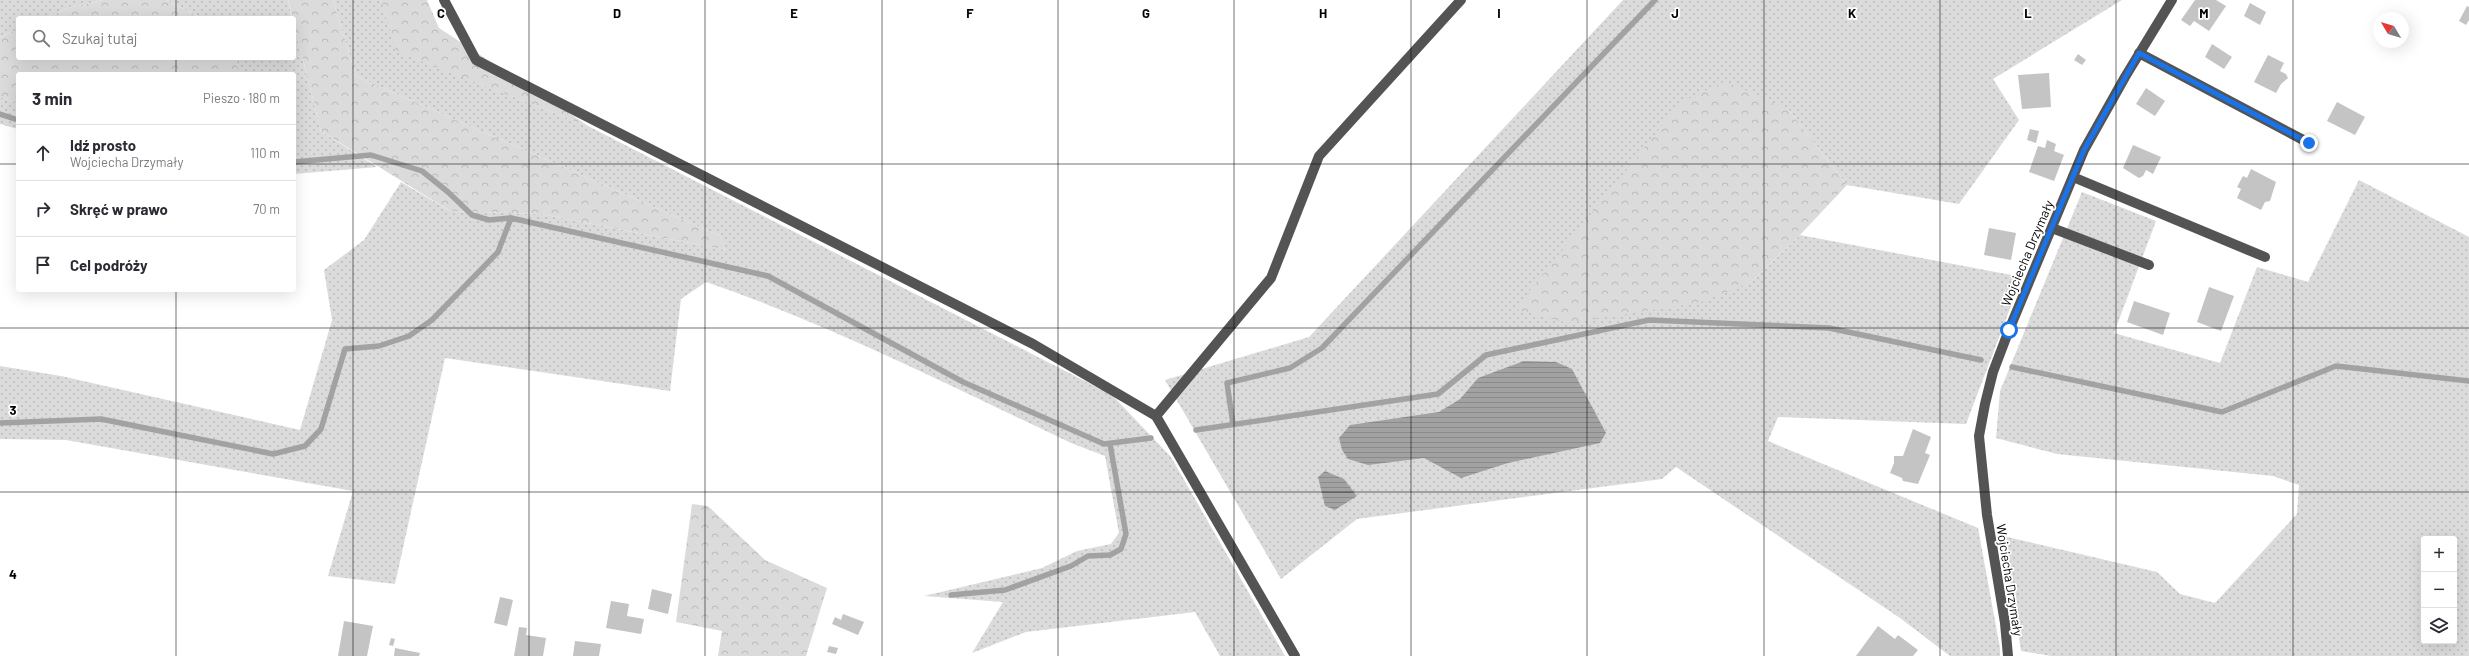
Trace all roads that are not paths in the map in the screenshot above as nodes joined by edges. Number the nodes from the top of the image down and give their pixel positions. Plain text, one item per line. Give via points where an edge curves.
1 (444, 0) edge
2 (1461, 0) edge
3 (2172, 0) edge
4 (2139, 53) junction
5 (2309, 143) dead end
6 (2073, 177) junction
7 (2052, 228) junction
8 (2265, 257) dead end
9 (2149, 265) dead end
10 (1156, 416) junction
11 (1294, 656) edge
12 (2008, 656) edge

1 - 10 street via 476,60 1033,344
2 - 10 street via 1319,156 1271,278
3 - 4 street, Wojciecha Drzymały
4 - 5 street
4 - 6 street, Wojciecha Drzymały via 2084,150
6 - 7 street, Wojciecha Drzymały
6 - 8 street
7 - 9 street
7 - 12 street, Wojciecha Drzymały via 1993,372 1979,436 1987,515
10 - 11 street

